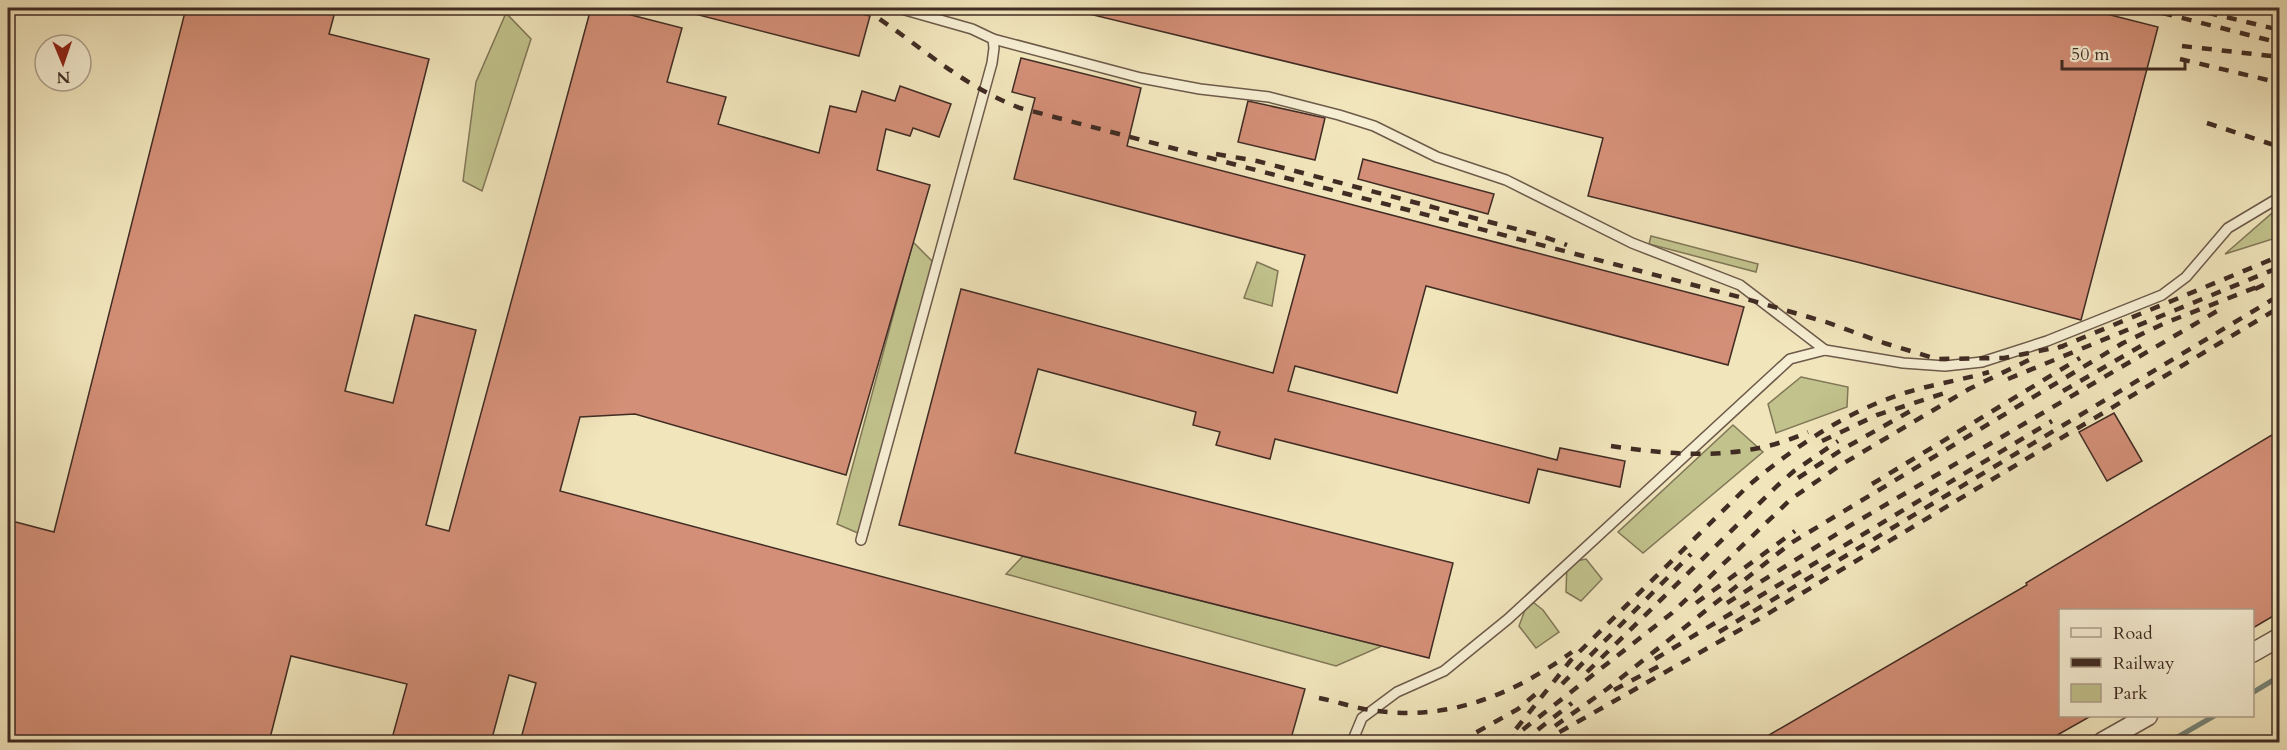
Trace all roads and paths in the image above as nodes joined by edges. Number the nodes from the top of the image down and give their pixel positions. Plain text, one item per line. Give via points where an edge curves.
1 (898, 8) edge
2 (993, 39) junction
3 (2280, 197) edge
4 (1825, 350) junction
5 (861, 540) dead end
6 (2280, 637) edge
7 (2254, 652) edge
8 (2146, 717) edge
9 (1352, 742) edge
10 (2102, 742) edge

1 - 2 lane via 972,28
2 - 4 lane via 1141,78 1269,97 1374,126 1437,157 1506,180 1632,243 1740,285
2 - 5 lane via 992,63
3 - 4 lane via 2228,228 2186,277 2162,295 2047,341 1982,362 1945,366
4 - 9 lane via 1790,360 1509,619 1444,671 1397,692 1362,718
6 - 7 street
8 - 10 street

